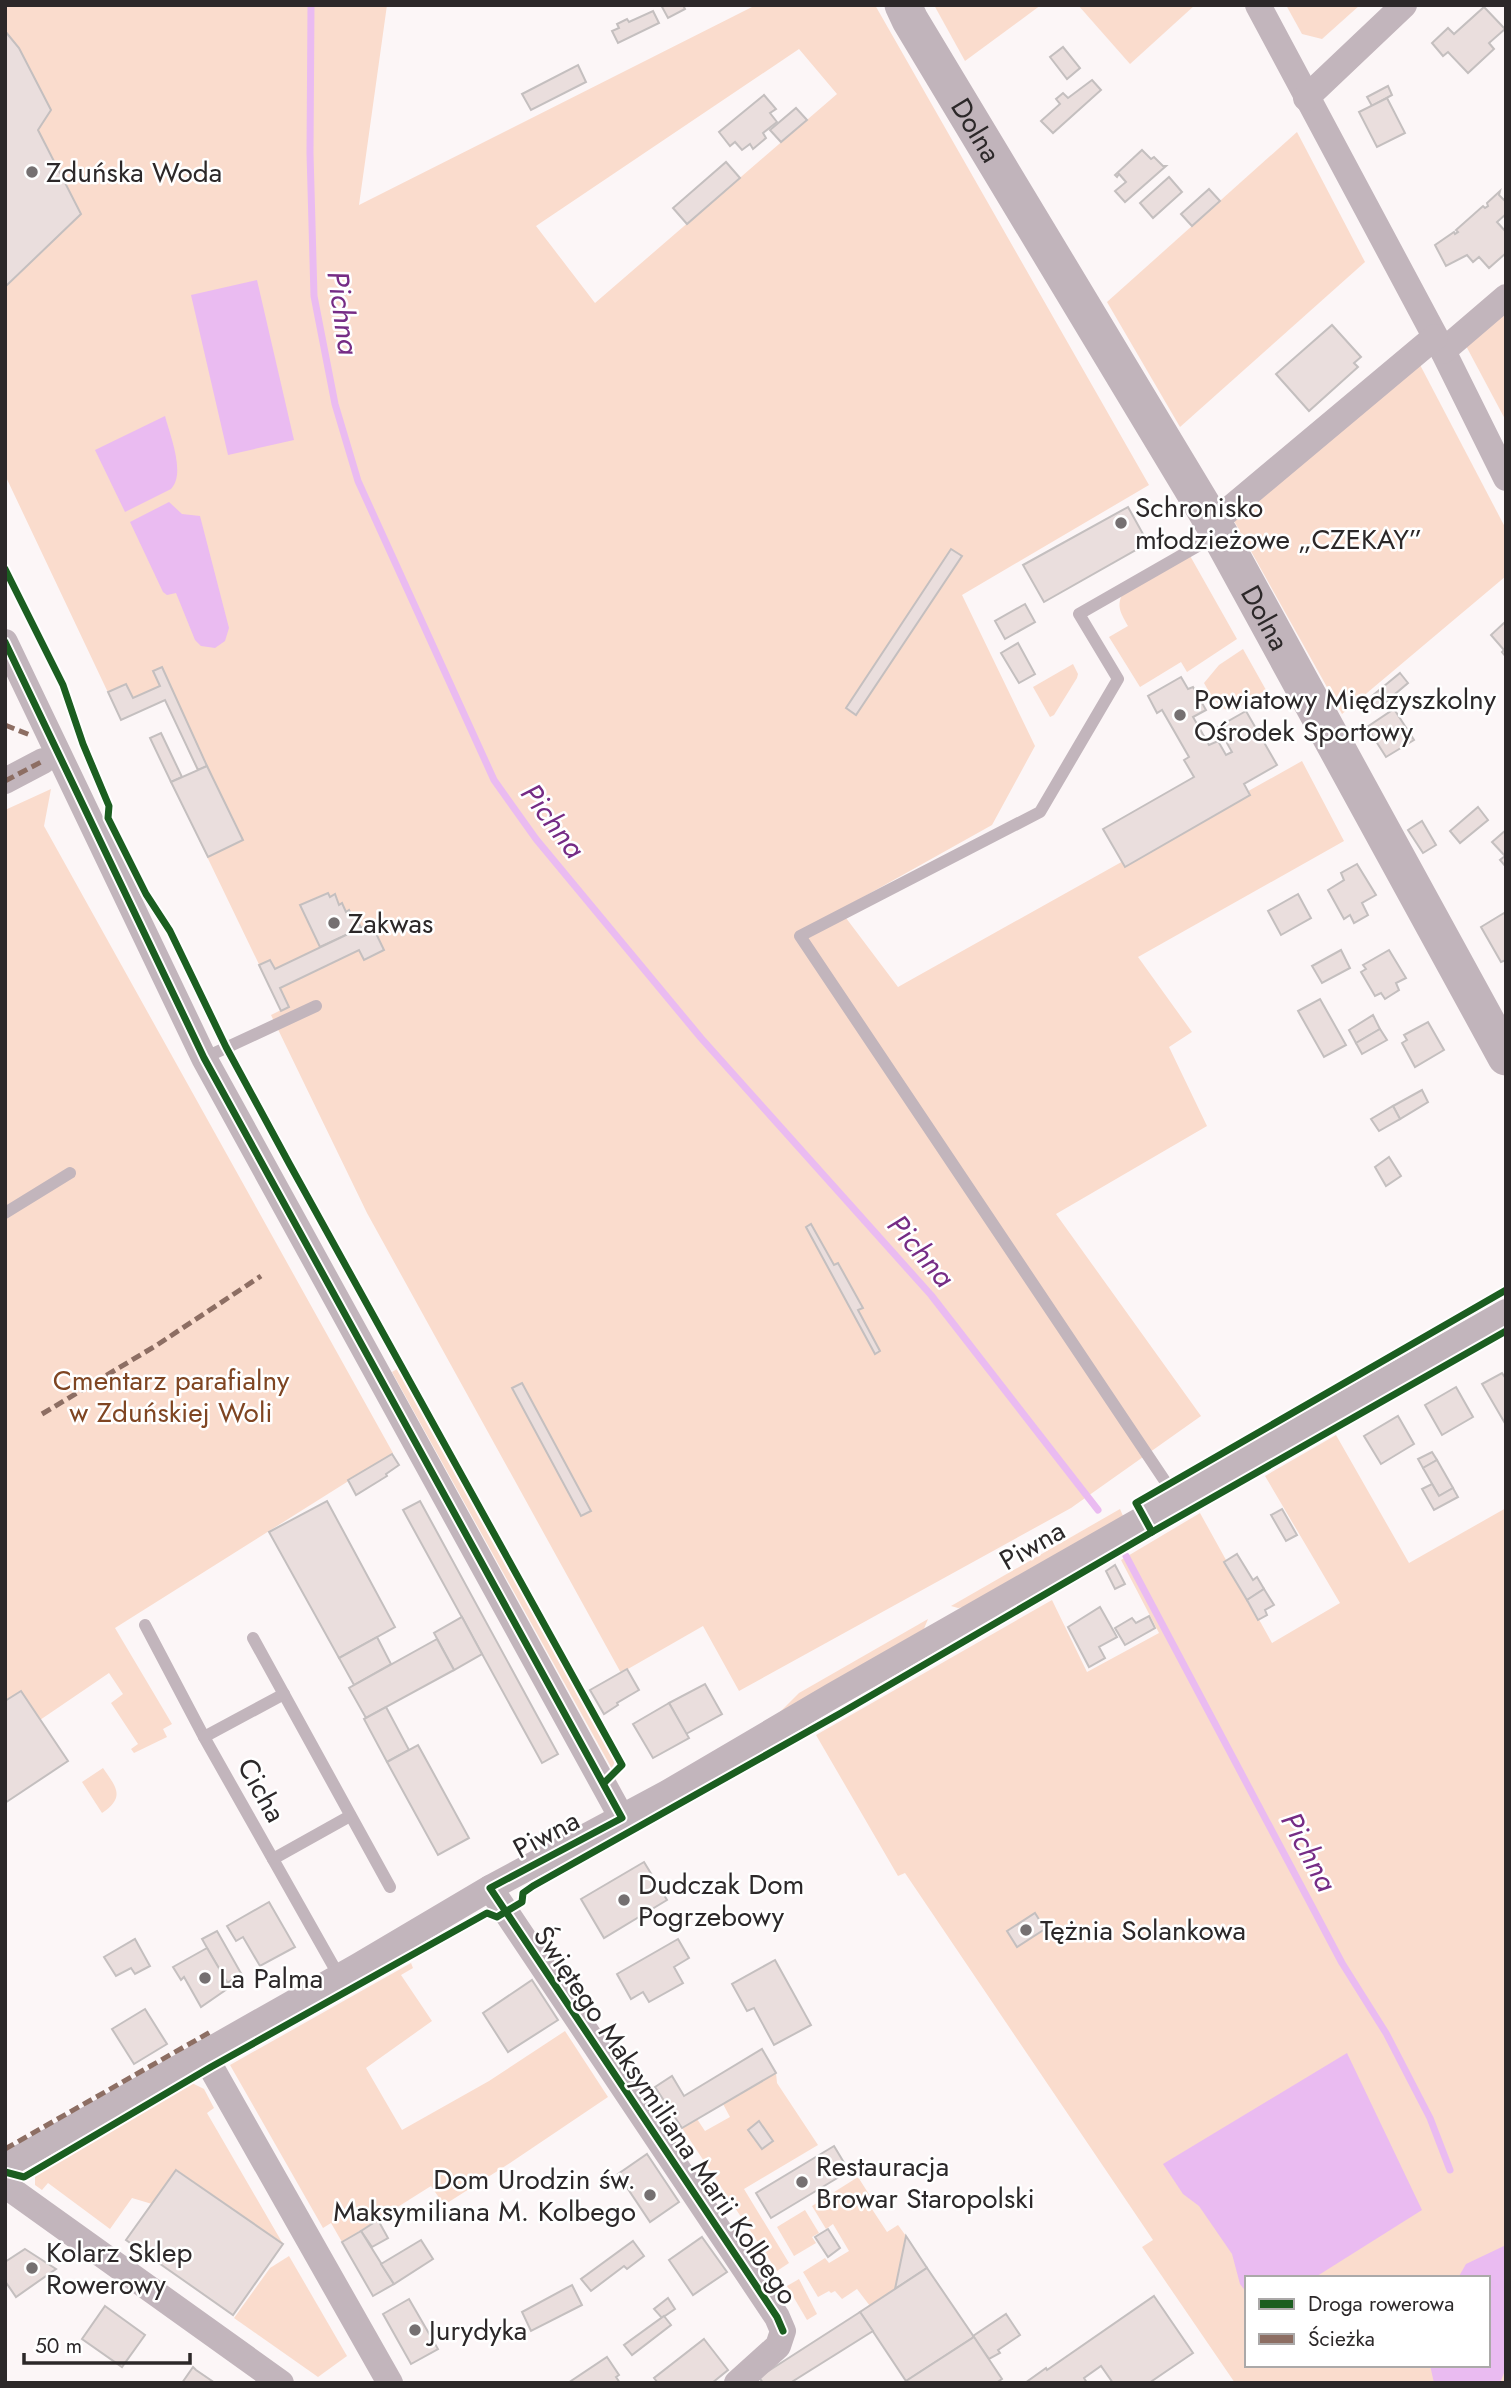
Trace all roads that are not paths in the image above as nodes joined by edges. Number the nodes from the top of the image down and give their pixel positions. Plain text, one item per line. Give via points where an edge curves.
1 (903, 5) edge
2 (1258, 5) edge
3 (1404, 5) edge
4 (1306, 98) junction
5 (1506, 297) edge
6 (1439, 344) junction
7 (1506, 478) edge
8 (1216, 528) junction
9 (5, 642) edge
10 (43, 761) dead end
11 (5, 781) edge
12 (316, 1006) dead end
13 (1506, 1057) edge
14 (204, 1058) junction
15 (70, 1173) dead end
16 (5, 1213) edge
17 (1506, 1312) edge
18 (1177, 1499) junction
19 (145, 1625) dead end
20 (253, 1637) dead end
21 (284, 1694) junction
22 (204, 1737) junction
23 (350, 1816) junction
24 (622, 1818) junction
25 (273, 1859) junction
26 (390, 1887) dead end
27 (490, 1888) junction
28 (339, 1976) junction
29 (203, 2053) junction
30 (5, 2166) edge
31 (5, 2181) edge
32 (281, 2383) edge
33 (390, 2383) edge
34 (737, 2383) edge

1 - 8 street, Dolna
2 - 4 street
3 - 4 street
4 - 6 street
5 - 6 street
6 - 7 street
6 - 8 street
8 - 13 street, Dolna
8 - 18 lane via 1079,614 1118,679 1040,812 800,936
9 - 14 street
10 - 11 street
12 - 14 lane
14 - 24 street
15 - 16 lane
17 - 18 street, Piwna
18 - 24 street, Piwna
19 - 22 lane, Cicha
20 - 21 lane
21 - 22 lane
21 - 23 lane
22 - 25 lane, Cicha
23 - 25 lane
23 - 26 lane
24 - 27 street, Piwna
25 - 28 lane, Cicha
27 - 28 street, Piwna
27 - 34 street, Świętego Maksymiliana Marii Kolbego via 778,2317 783,2331 778,2346
28 - 29 street, Piwna
29 - 30 street, Piwna
29 - 33 street
31 - 32 street

